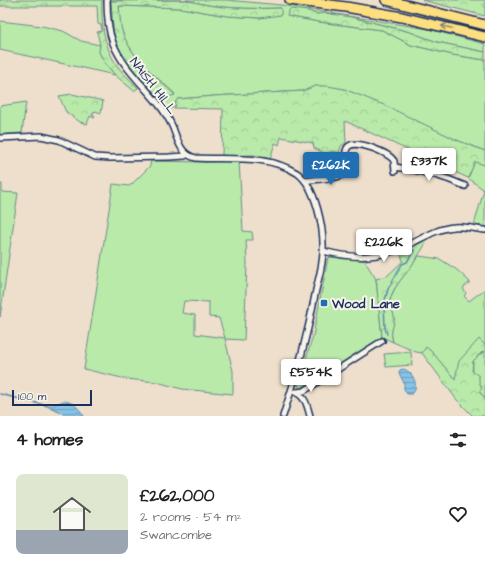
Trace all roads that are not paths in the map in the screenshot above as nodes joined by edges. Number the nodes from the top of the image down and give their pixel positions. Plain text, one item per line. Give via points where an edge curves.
1 (290, 0) edge
2 (386, 0) edge
3 (107, 2) edge
4 (485, 25) edge
5 (485, 37) edge
6 (0, 138) edge
7 (187, 154) junction
8 (306, 181) junction
9 (466, 186) dead end
10 (485, 230) edge
11 (324, 251) junction
12 (382, 341) dead end
13 (294, 392) junction
14 (284, 416) edge
15 (310, 416) edge

5 -> 1 highway via 402,17
2 - 4 highway
3 - 7 street, NAISH HILL via 112,42 122,61 164,112 180,147
6 - 7 street via 40,136 59,140 96,157 169,157
7 - 8 street via 196,158 241,158 261,161 292,170
8 - 9 street via 341,175 346,168 347,149 354,145 389,155 394,161 395,169 447,179
8 - 11 street via 315,202
10 - 11 street via 453,227 432,233 402,248 371,257
11 - 13 street
12 - 13 street via 304,391
13 - 14 street
13 - 15 street via 304,398

